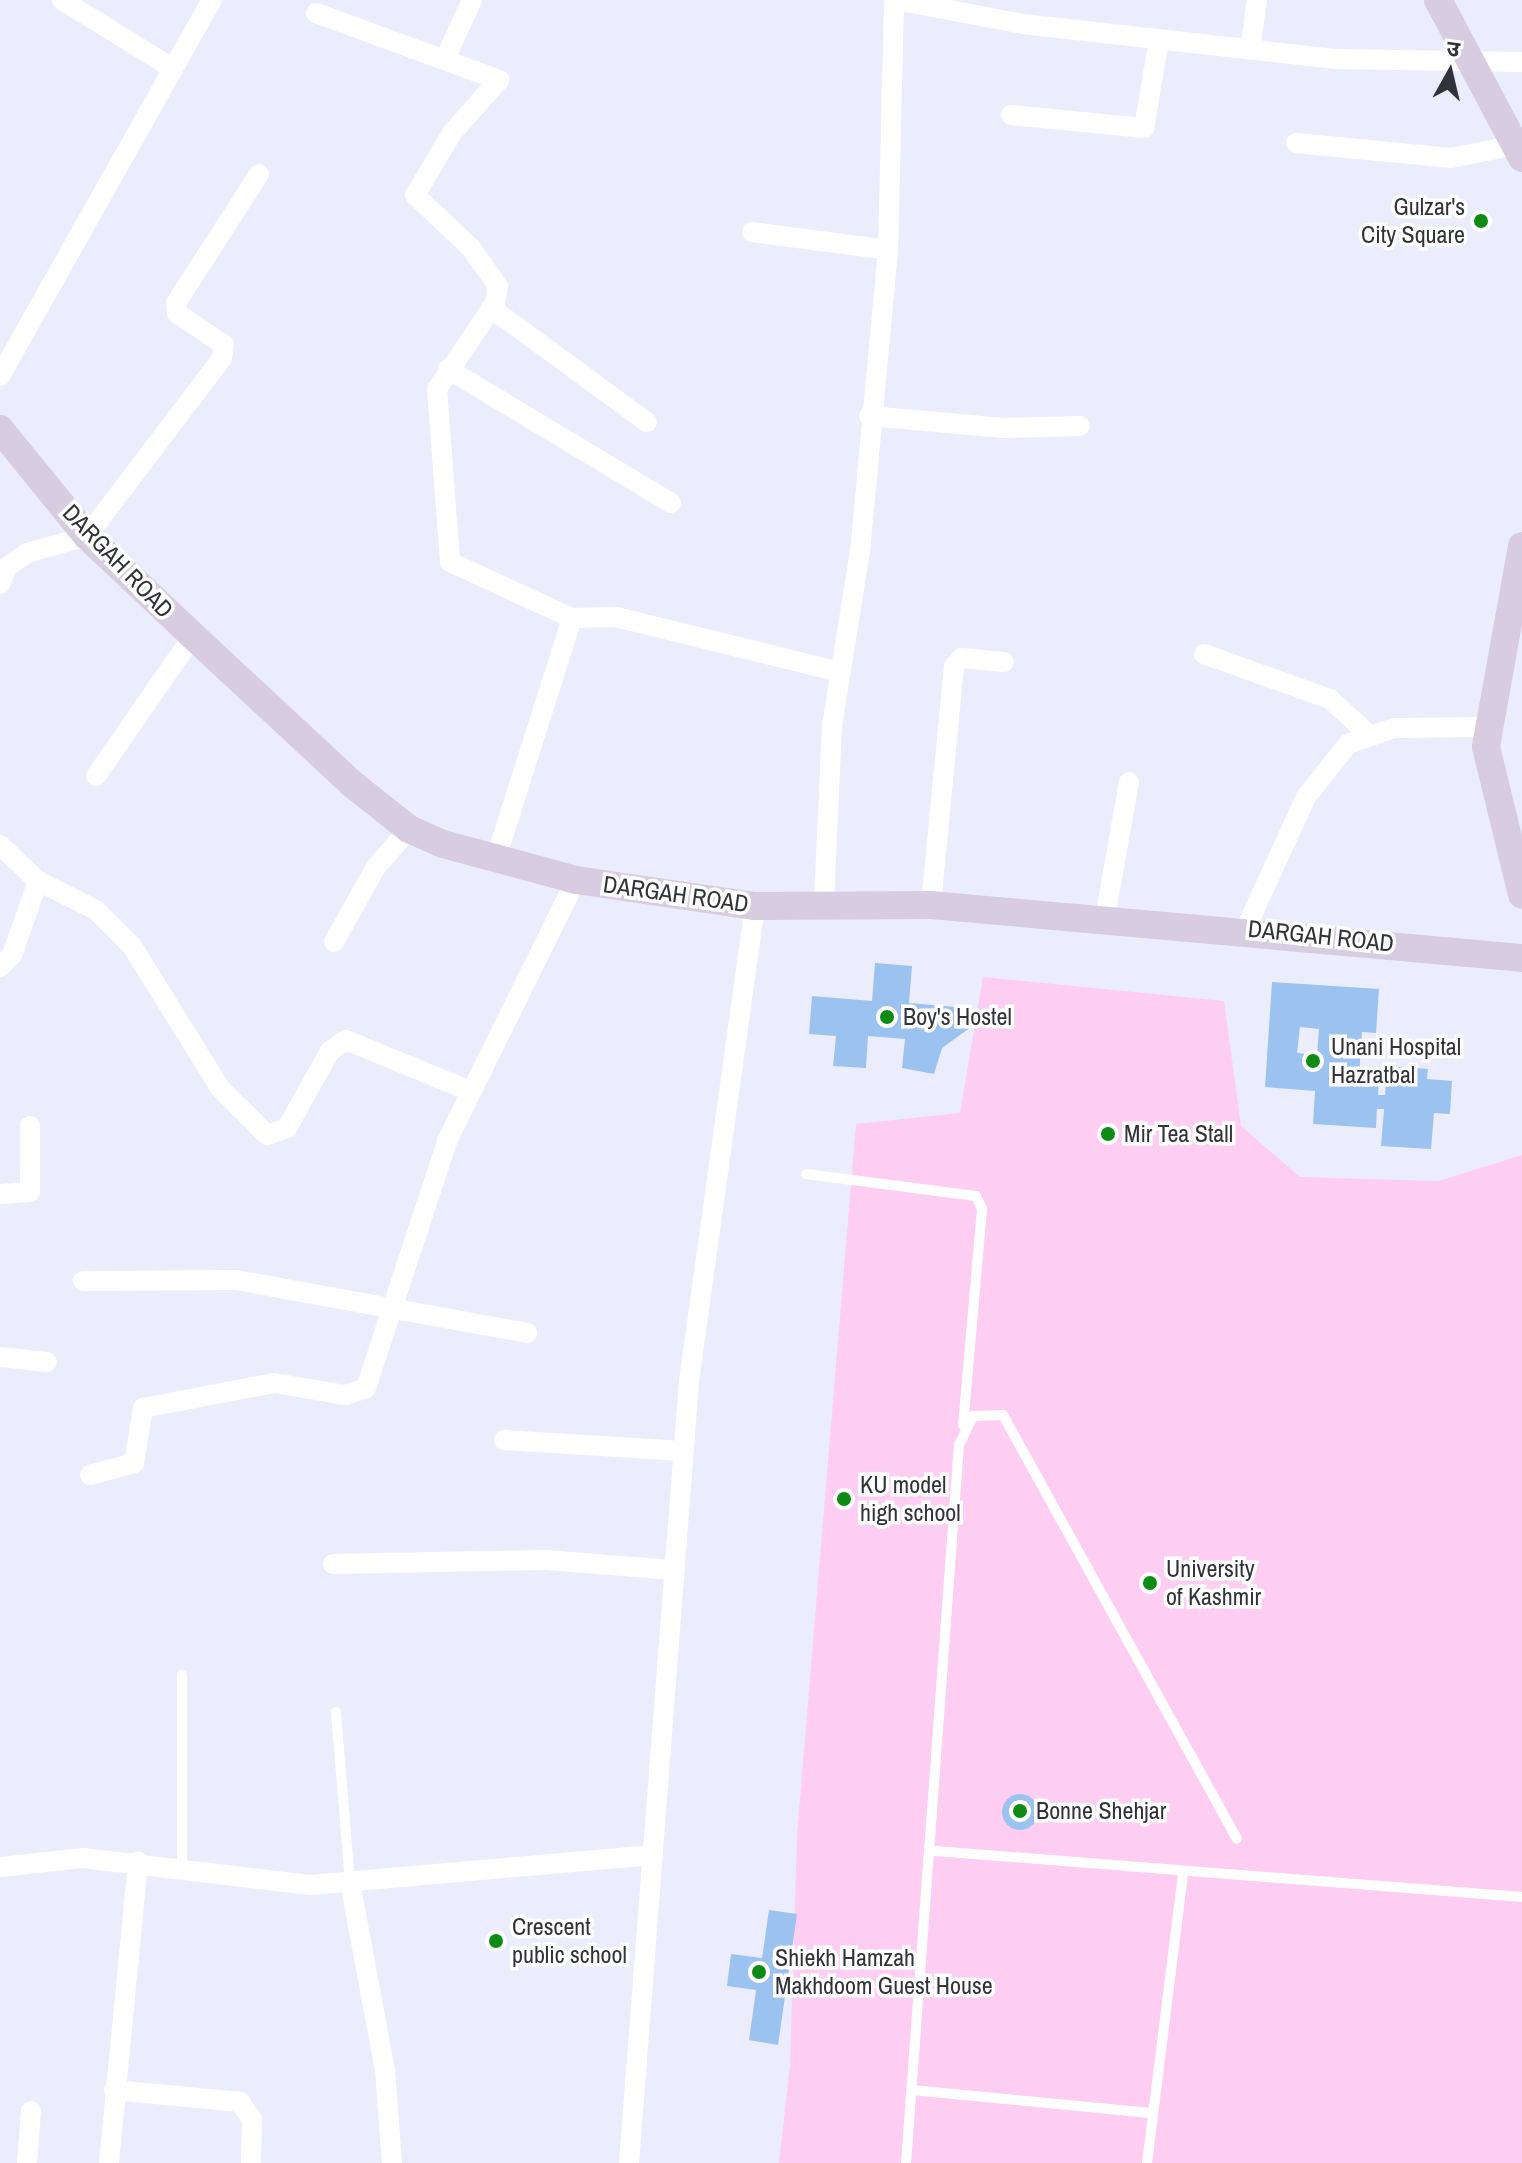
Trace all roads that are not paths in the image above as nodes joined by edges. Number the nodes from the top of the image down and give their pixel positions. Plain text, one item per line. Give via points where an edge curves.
1 (62, 0) edge
2 (212, 0) edge
3 (472, 0) edge
4 (895, 0) edge
5 (1257, 0) edge
6 (1438, 0) edge
7 (316, 13) dead end
8 (1159, 39) junction
9 (1250, 49) junction
10 (446, 57) junction
11 (1522, 62) edge
12 (1472, 66) junction
13 (172, 68) junction
14 (1011, 115) dead end
15 (1296, 143) dead end
16 (1519, 152) edge
17 (259, 174) dead end
18 (752, 232) dead end
19 (888, 250) junction
20 (491, 308) junction
21 (448, 369) junction
22 (0, 376) edge
23 (869, 416) junction
24 (647, 422) dead end
25 (1080, 426) dead end
26 (0, 429) edge
27 (671, 503) dead end
28 (87, 536) junction
29 (1522, 546) edge
30 (0, 584) edge
31 (572, 618) junction
32 (193, 636) junction
33 (1514, 652) edge
34 (1204, 654) dead end
35 (1004, 662) dead end
36 (840, 672) junction
37 (1489, 727) junction
38 (1367, 733) junction
39 (96, 776) dead end
40 (1129, 782) dead end
41 (409, 829) junction
42 (0, 845) edge
43 (496, 858) junction
44 (576, 880) junction
45 (38, 881) junction
46 (1522, 895) edge
47 (824, 902) junction
48 (931, 905) junction
49 (755, 906) junction
50 (1105, 918) junction
51 (1246, 928) junction
52 (334, 942) dead end
53 (1522, 958) edge
54 (0, 967) edge
55 (470, 1091) junction
56 (30, 1126) dead end
57 (806, 1174) dead end
58 (0, 1194) edge
59 (83, 1281) dead end
60 (390, 1311) junction
61 (527, 1333) dead end
62 (0, 1357) edge
63 (47, 1362) dead end
64 (963, 1425) junction
65 (504, 1440) dead end
66 (683, 1451) junction
67 (90, 1475) dead end
68 (333, 1564) dead end
69 (672, 1570) junction
70 (182, 1675) dead end
71 (336, 1712) dead end
72 (1237, 1839) dead end
73 (935, 1851) junction
74 (650, 1855) junction
75 (138, 1861) junction
76 (0, 1867) edge
77 (182, 1871) junction
78 (1183, 1872) junction
79 (350, 1882) junction
80 (1522, 1897) edge
81 (114, 2090) junction
82 (912, 2090) junction
83 (31, 2111) dead end
84 (1153, 2113) junction
85 (27, 2163) edge
86 (109, 2163) edge
87 (251, 2163) edge
88 (392, 2163) edge
89 (629, 2163) edge
90 (906, 2163) edge
91 (1147, 2163) edge

1 - 13 street
2 - 13 street
3 - 10 street
4 - 8 street
4 - 19 street
5 - 9 street
6 - 12 street
7 - 10 street
8 - 9 street
8 - 14 street via 1144,128
9 - 12 street
10 - 20 street via 496,77 499,86 452,133 415,195 494,277
11 - 12 street
12 - 16 street
13 - 22 street
15 - 16 street via 1451,158
17 - 28 street via 176,303 177,313 224,345 222,358
18 - 19 street
19 - 23 street
20 - 21 street
20 - 24 street
21 - 27 street
21 - 31 street via 436,397 450,562
23 - 25 street via 1003,428
23 - 36 street via 860,552
26 - 28 street, DARGAH ROAD
28 - 30 street via 27,553
28 - 32 street, DARGAH ROAD
29 - 33 street
31 - 36 street via 646,623
31 - 43 street
32 - 39 street
32 - 41 street, DARGAH ROAD
33 - 37 street
34 - 38 street via 1330,699
35 - 48 street via 961,658 954,666
36 - 47 street
37 - 38 street
37 - 46 street via 1488,778
38 - 51 street via 1326,767 1306,797
40 - 50 street
41 - 43 street, DARGAH ROAD
41 - 52 street via 376,867
42 - 45 street
43 - 44 street, DARGAH ROAD
44 - 49 street, DARGAH ROAD
44 - 55 street
45 - 54 street via 12,955
45 - 55 street via 96,910 132,946 198,1057 267,1135 287,1128 330,1051 346,1040
47 - 48 street, DARGAH ROAD
47 - 49 street, DARGAH ROAD
48 - 50 street, DARGAH ROAD
49 - 66 street via 705,1234
50 - 51 street, DARGAH ROAD
51 - 53 street, DARGAH ROAD
55 - 60 street via 427,1193
56 - 58 street via 30,1192
57 - 64 lane via 976,1196 982,1209
59 - 60 street via 236,1280
60 - 61 street
60 - 67 street via 360,1393 274,1383 143,1408 134,1463
62 - 63 street
64 - 72 lane via 973,1416 1003,1415
64 - 73 lane
65 - 66 street
66 - 69 street
68 - 69 street via 546,1560
69 - 74 street
70 - 77 lane
71 - 79 lane
73 - 78 lane
73 - 82 lane
74 - 79 street
74 - 89 street
75 - 76 street via 83,1858
75 - 77 street
75 - 81 street
77 - 79 street via 267,1883
78 - 80 lane
78 - 84 lane
79 - 88 street via 385,2070
81 - 86 street
81 - 87 street via 240,2102 252,2119
82 - 84 lane
82 - 90 lane
83 - 85 street
84 - 91 lane

